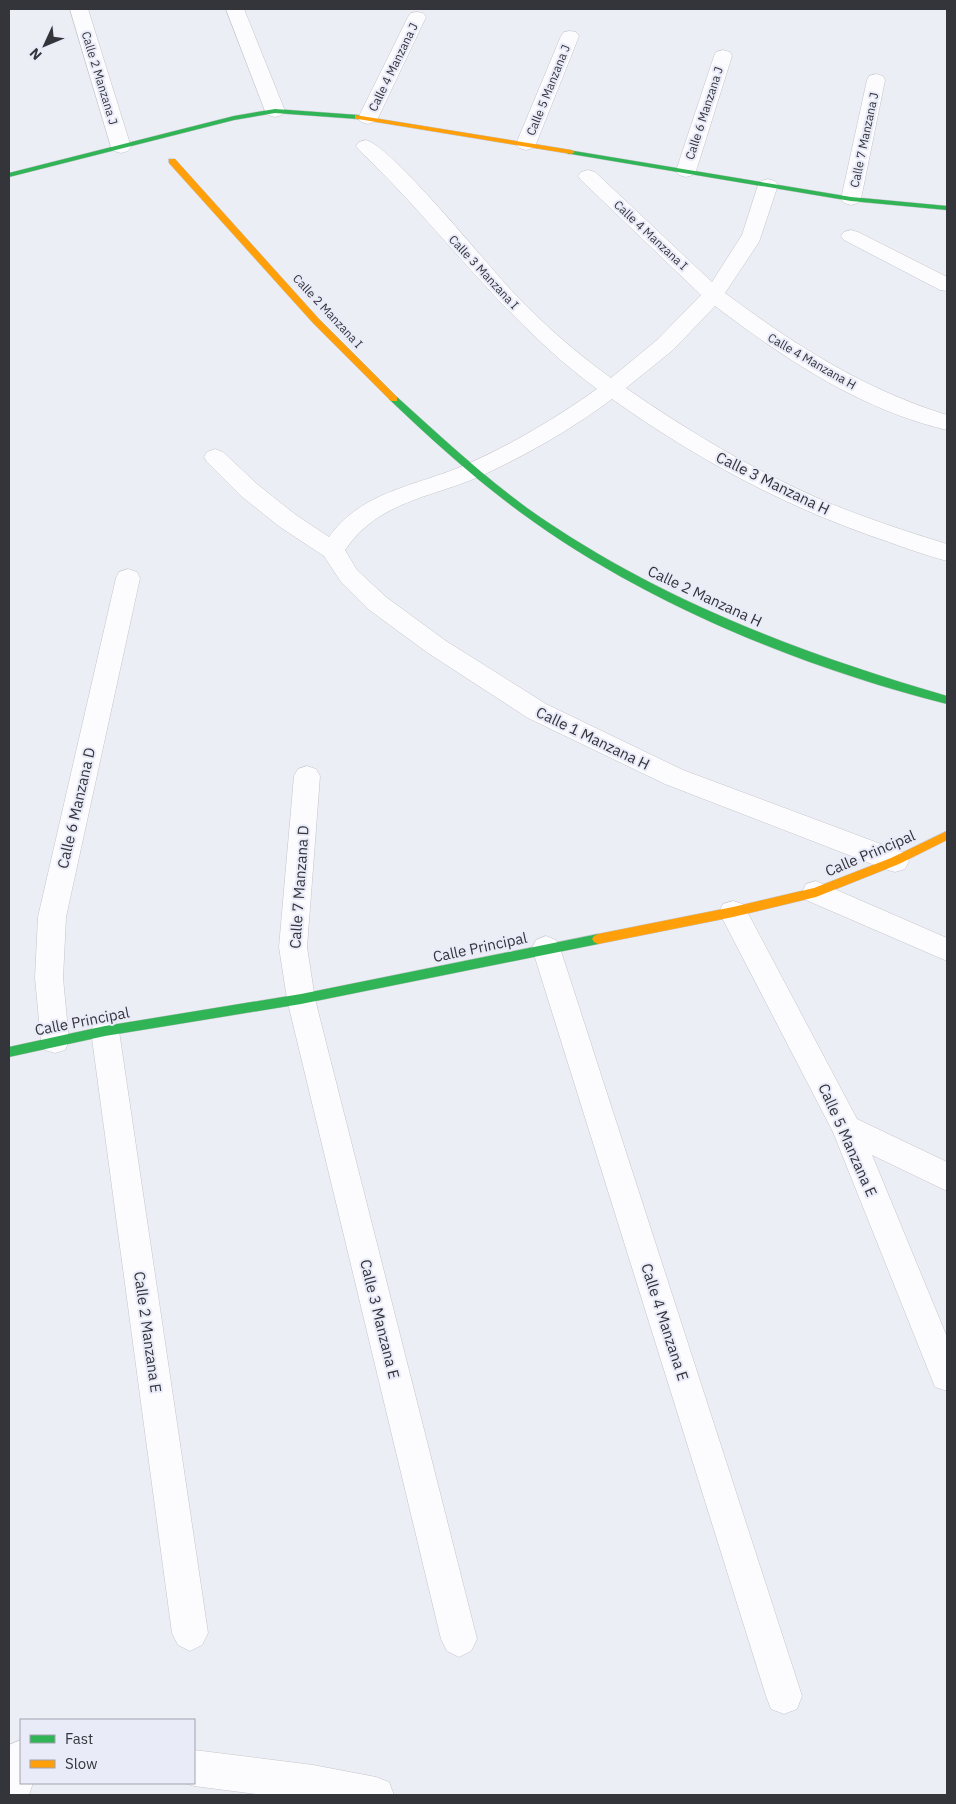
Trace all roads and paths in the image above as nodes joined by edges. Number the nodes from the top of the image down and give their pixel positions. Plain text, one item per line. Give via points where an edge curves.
1 (79, 9) edge
2 (235, 9) edge
3 (417, 17) dead end
4 (570, 36) dead end
5 (723, 56) dead end
6 (876, 80) dead end
7 (275, 111) junction
8 (368, 118) junction
9 (526, 144) junction
10 (366, 146) dead end
11 (121, 147) junction
12 (172, 161) dead end
13 (686, 170) junction
14 (9, 176) edge
15 (588, 176) dead end
16 (768, 185) junction
17 (851, 199) junction
18 (947, 208) edge
19 (852, 236) dead end
20 (947, 285) edge
21 (714, 295) junction
22 (610, 389) junction
23 (947, 423) edge
24 (215, 457) dead end
25 (474, 471) junction
26 (332, 550) junction
27 (947, 553) edge
28 (128, 578) dead end
29 (947, 700) edge
30 (307, 776) dead end
31 (947, 835) edge
32 (895, 861) junction
33 (816, 892) junction
34 (733, 912) junction
35 (546, 948) junction
36 (947, 950) edge
37 (302, 999) junction
38 (105, 1030) junction
39 (55, 1041) junction
40 (9, 1052) edge
41 (846, 1128) junction
42 (947, 1177) edge
43 (947, 1376) edge
44 (190, 1633) dead end
45 (458, 1639) dead end
46 (784, 1696) dead end
47 (20, 1762) edge
48 (195, 1768) edge
49 (312, 1789) edge
50 (11, 1795) edge
51 (376, 1795) edge

1 - 11 street, Calle 2 Manzana J
2 - 7 street
3 - 8 street, Calle 4 Manzana J
4 - 9 street, Calle 5 Manzana J
5 - 13 street, Calle 6 Manzana J
6 - 17 street, Calle 7 Manzana J
7 - 8 street
7 - 11 street via 234,118
8 - 9 street
9 - 13 street
10 - 22 street, Calle 3 Manzana I via 388,165 493,283 552,343
11 - 14 street
12 - 25 street, Calle 2 Manzana I via 349,355 411,416
13 - 16 street
15 - 21 street, Calle 4 Manzana I
16 - 17 street
16 - 21 street via 750,242
17 - 18 street
19 - 20 street
21 - 22 street via 653,357
21 - 23 street, Calle 4 Manzana H via 774,340 834,377 905,410
22 - 25 street via 556,426
22 - 27 street, Calle 3 Manzana H via 720,458 796,497
24 - 26 street via 288,521
25 - 26 street via 394,498 346,530
25 - 29 street, Calle 2 Manzana H via 538,518 649,588 718,621 805,656
26 - 32 street, Calle 1 Manzana H via 349,576 377,602 437,648 537,711 674,777
28 - 39 street, Calle 6 Manzana D via 52,917 49,978
30 - 37 street, Calle 7 Manzana D via 293,947
31 - 32 street, Calle Principal
32 - 33 street, Calle Principal
33 - 34 street, Calle Principal
33 - 36 street
34 - 35 street, Calle Principal
34 - 41 street, Calle 5 Manzana E
35 - 37 street, Calle Principal
35 - 46 street, Calle 4 Manzana E
37 - 38 street, Calle Principal
37 - 45 street, Calle 3 Manzana E
38 - 39 street, Calle Principal
38 - 44 street, Calle 2 Manzana E
39 - 40 street, Calle Principal
41 - 42 street
41 - 43 street, Calle 5 Manzana E
47 - 50 street
48 - 49 street
49 - 51 street

